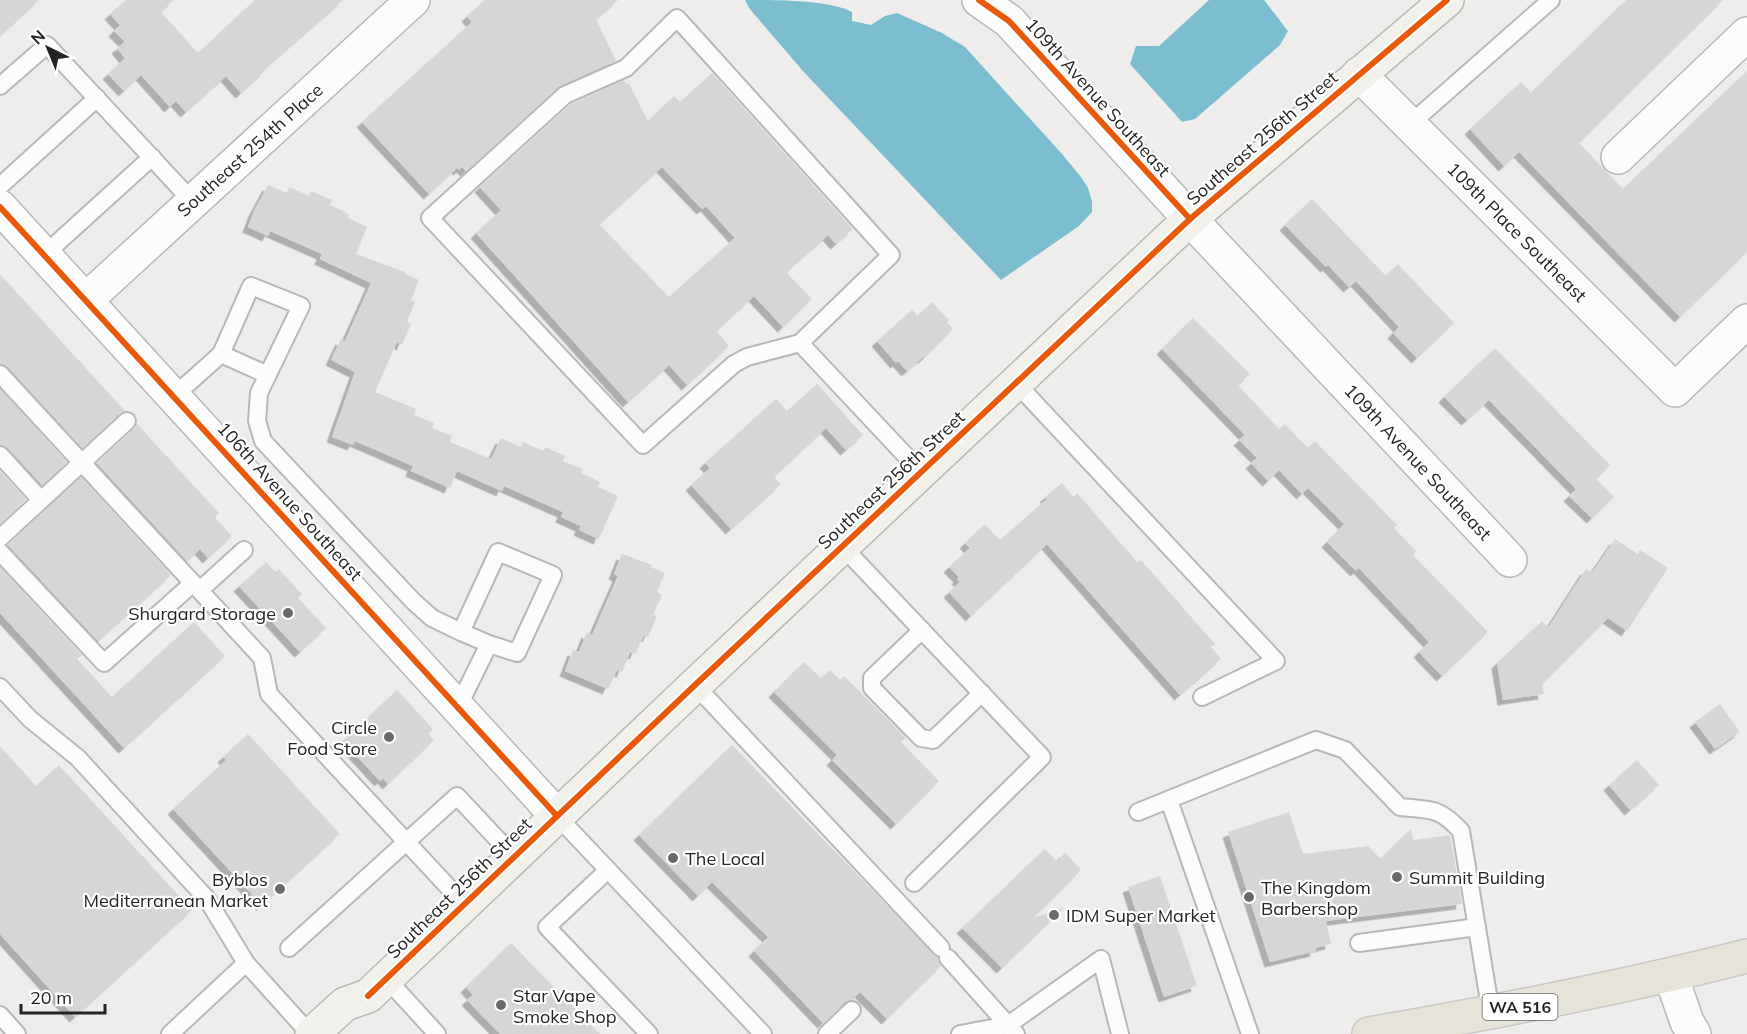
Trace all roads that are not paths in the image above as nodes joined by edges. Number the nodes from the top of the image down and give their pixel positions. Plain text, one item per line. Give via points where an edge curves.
1 (413, 0) edge
2 (979, 0) edge
3 (1447, 0) edge
4 (1551, 0) edge
5 (1747, 34) edge
6 (1359, 74) junction
7 (0, 86) edge
8 (97, 99) junction
9 (1409, 125) junction
10 (152, 157) junction
11 (1618, 157) dead end
12 (0, 186) edge
13 (193, 202) junction
14 (0, 207) edge
15 (1190, 219) junction
16 (44, 255) junction
17 (86, 300) junction
18 (1747, 321) edge
19 (800, 343) junction
20 (221, 354) junction
21 (0, 374) edge
22 (268, 375) junction
23 (1016, 383) junction
24 (174, 396) junction
25 (127, 421) dead end
26 (0, 455) edge
27 (82, 463) junction
28 (921, 472) junction
29 (41, 500) junction
30 (0, 538) edge
31 (842, 546) junction
32 (244, 550) dead end
33 (0, 552) edge
34 (1510, 560) dead end
35 (196, 587) junction
36 (922, 630) junction
37 (461, 632) junction
38 (489, 644) junction
39 (695, 685) junction
40 (0, 687) edge
41 (982, 693) junction
42 (1202, 697) dead end
43 (458, 706) junction
44 (1169, 800) junction
45 (1138, 812) dead end
46 (557, 816) junction
47 (407, 843) junction
48 (514, 857) junction
49 (608, 870) junction
50 (914, 883) dead end
51 (464, 904) junction
52 (1477, 927) junction
53 (1359, 943) dead end
54 (289, 948) dead end
55 (1747, 956) edge
56 (246, 963) junction
57 (1671, 976) junction
58 (377, 987) junction
59 (852, 1010) dead end
60 (1491, 1013) junction
61 (0, 1015) edge
62 (1012, 1030) edge
63 (17, 1034) edge
64 (170, 1034) edge
65 (311, 1034) edge
66 (343, 1034) edge
67 (437, 1034) edge
68 (649, 1034) edge
69 (763, 1034) edge
70 (827, 1034) edge
71 (960, 1034) edge
72 (1120, 1034) edge
73 (1250, 1034) edge
74 (1369, 1034) edge
75 (1694, 1034) edge

1 - 13 street, Southeast 254th Place
2 - 15 street, 109th Avenue Southeast via 1009,21
3 - 6 main road, Southeast 256th Street
4 - 9 lane
5 - 11 street
6 - 9 street, 109th Place Southeast
6 - 15 main road, Southeast 256th Street
7 - 8 lane via 47,45
8 - 10 lane
8 - 12 lane
9 - 18 street, 109th Place Southeast via 1675,390
10 - 13 lane
10 - 16 lane
13 - 17 street, Southeast 254th Place
14 - 16 street, 106th Avenue Southeast
15 - 23 main road, Southeast 256th Street
15 - 34 street, 109th Avenue Southeast
16 - 17 street, 106th Avenue Southeast
17 - 24 street, 106th Avenue Southeast
19 - 19 lane via 734,364 643,446 430,218 565,95 626,68 677,18 891,255
19 - 28 lane
20 - 22 lane
20 - 22 lane via 251,286 301,306
20 - 24 lane
21 - 27 lane
22 - 37 lane via 259,393 257,421 263,441 413,601 432,618
23 - 28 main road, Southeast 256th Street
23 - 42 lane via 1276,661
24 - 43 street, 106th Avenue Southeast
25 - 27 lane
26 - 29 lane
27 - 29 lane
27 - 35 lane
28 - 31 main road, Southeast 256th Street
29 - 30 lane
31 - 36 lane
31 - 39 main road, Southeast 256th Street
32 - 35 lane
33 - 35 lane via 104,663
35 - 47 lane via 262,658 268,694
36 - 41 lane
36 - 41 lane via 872,678 872,688 921,738 933,740
37 - 38 lane
37 - 38 lane via 498,552 553,576 517,653
38 - 43 lane
39 - 46 main road, Southeast 256th Street
39 - 62 lane
40 - 56 lane via 30,719 78,758 207,899
41 - 50 lane via 1042,757
43 - 46 street, 106th Avenue Southeast
44 - 45 lane
44 - 52 lane via 1316,740 1345,750 1400,807 1434,810 1447,816 1461,831
44 - 73 lane
46 - 48 main road, Southeast 256th Street
46 - 49 lane
47 - 48 lane via 457,796
47 - 51 lane
47 - 54 lane
48 - 51 main road, Southeast 256th Street
49 - 68 lane via 547,927
49 - 69 lane
51 - 58 main road, Southeast 256th Street
52 - 53 lane
52 - 60 lane
55 - 57 main road, WA 516
56 - 64 lane
56 - 65 lane
57 - 60 main road, WA 516
57 - 75 street
58 - 65 main road, Southeast 256th Street via 345,1004
58 - 66 main road, Southeast 256th Street via 359,1019
58 - 67 lane
59 - 70 lane
60 - 74 main road, WA 516
61 - 63 lane
62 - 71 lane
62 - 72 lane via 1101,958

